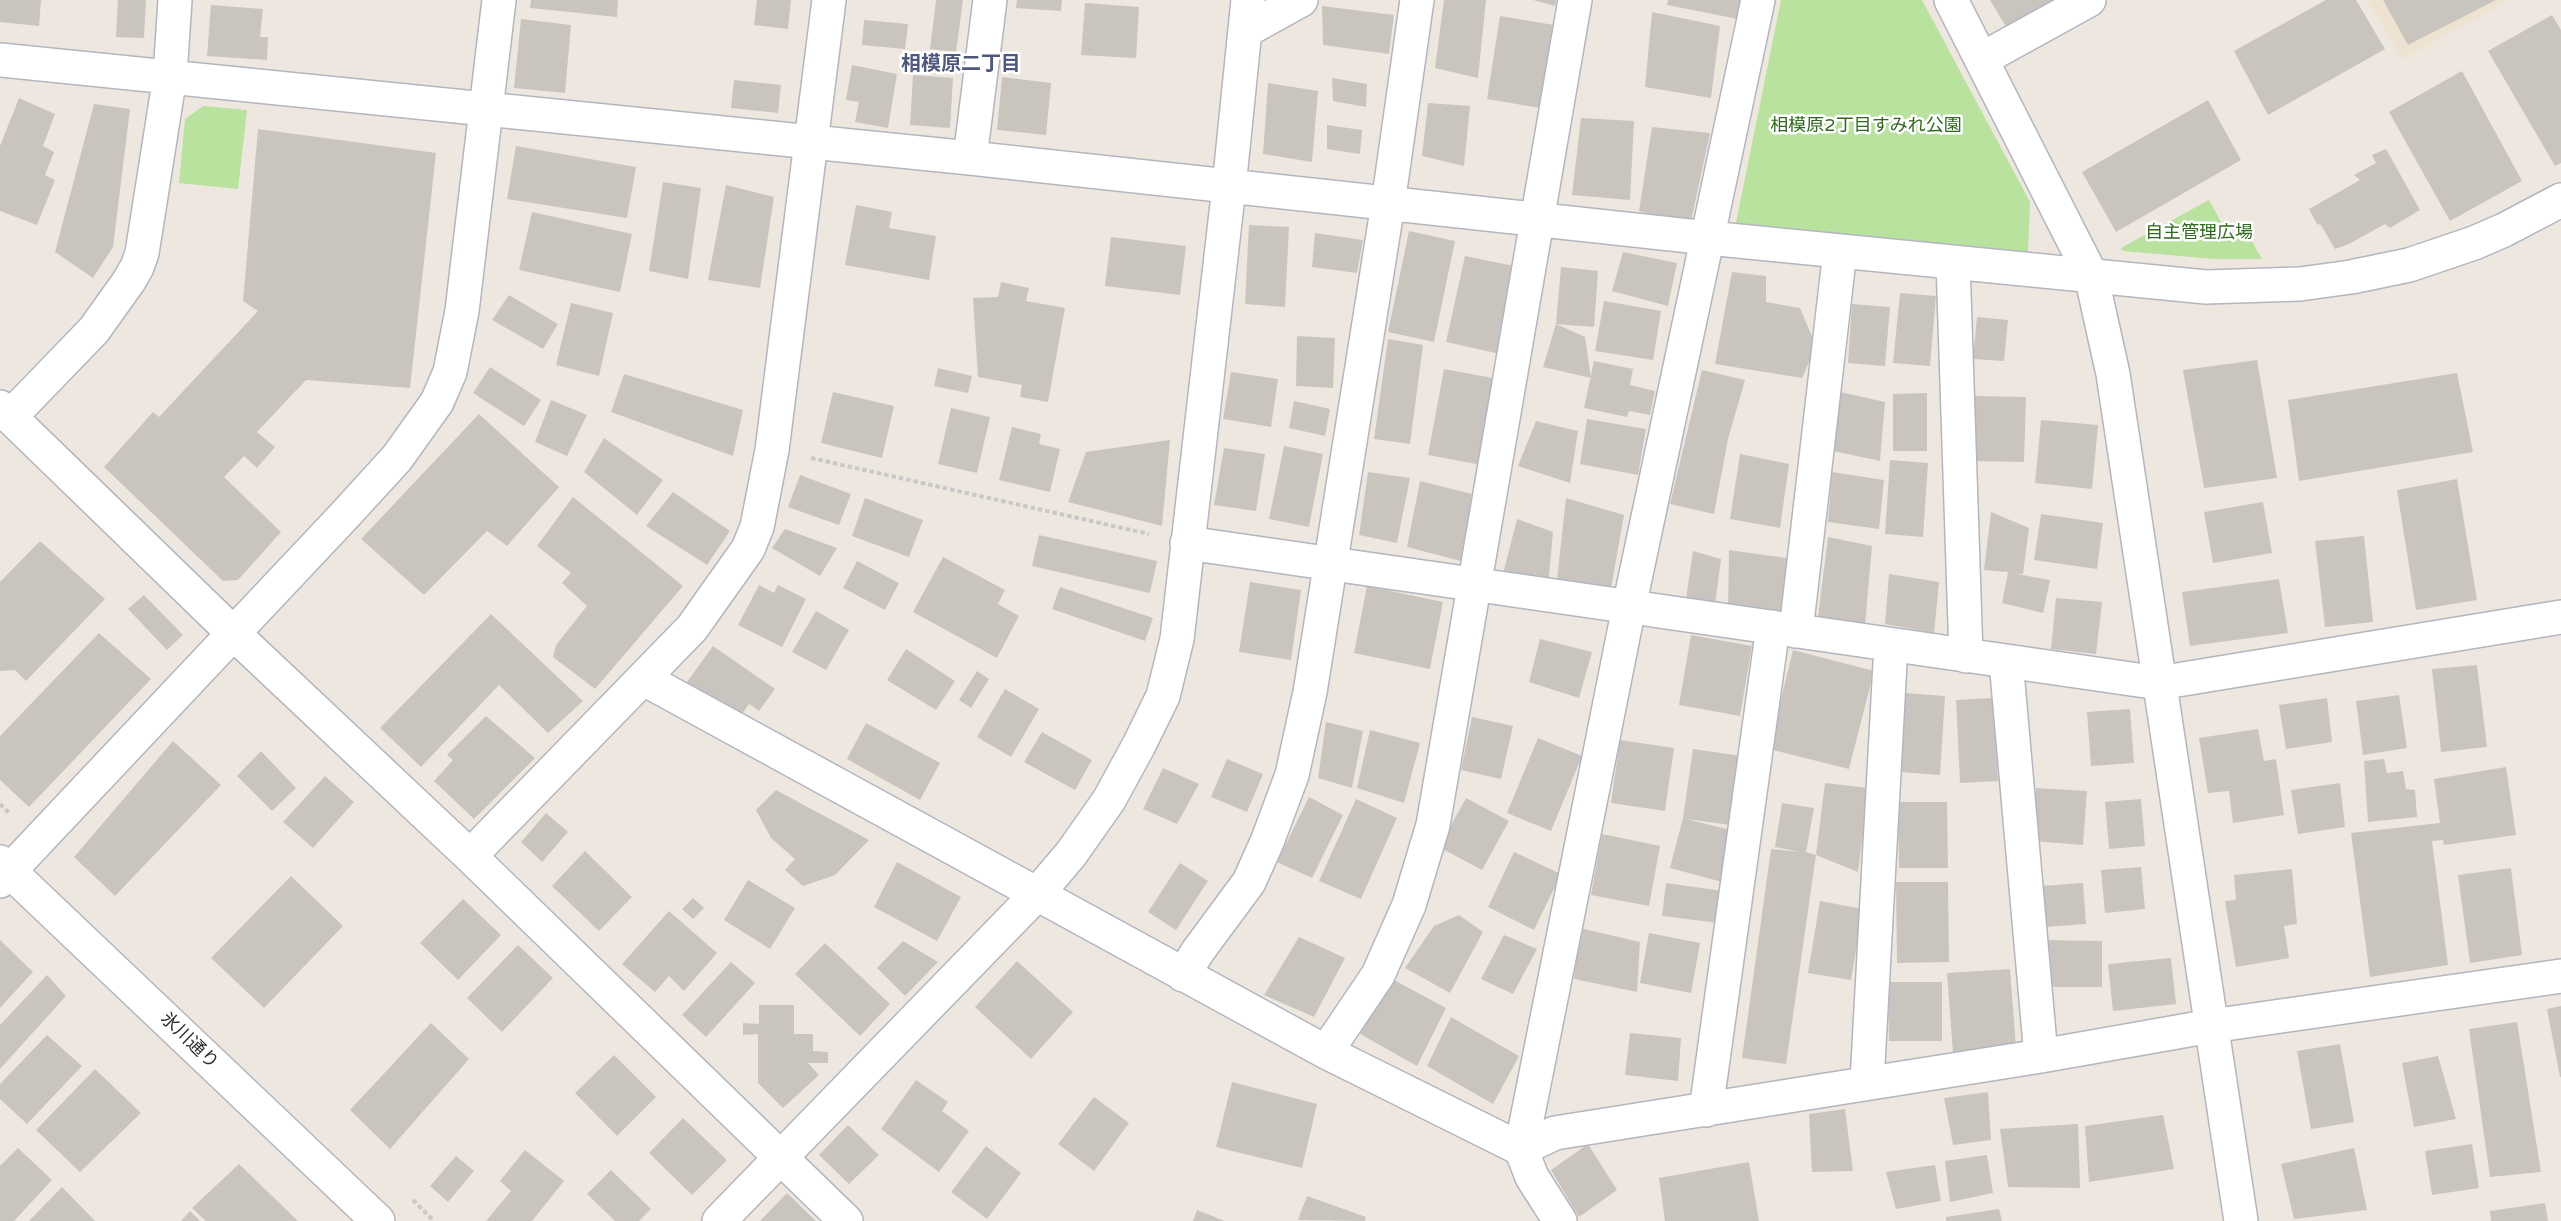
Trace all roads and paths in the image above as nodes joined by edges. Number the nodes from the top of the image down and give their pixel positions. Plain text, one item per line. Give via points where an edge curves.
1 (175, 0) edge
2 (499, 0) edge
3 (829, 0) edge
4 (990, 0) edge
5 (1301, 0) edge
6 (1417, 0) edge
7 (1575, 0) edge
8 (1758, 0) edge
9 (1951, 0) edge
10 (2089, 0) edge
11 (1246, 15) edge
12 (1982, 59) junction
13 (0, 60) edge
14 (170, 76) junction
15 (487, 108) junction
16 (812, 142) junction
17 (970, 158) junction
18 (1229, 187) junction
19 (2561, 200) edge
20 (1388, 204) junction
21 (1538, 220) junction
22 (1708, 238) junction
23 (1840, 251) junction
24 (1953, 262) junction
25 (2091, 275) junction
26 (5, 412) edge
27 (772, 450) junction
28 (1187, 543) junction
29 (1330, 563) junction
30 (1473, 584) junction
31 (1629, 607) junction
32 (2561, 617) edge
33 (1784, 629) junction
34 (233, 633) junction
35 (1891, 645) junction
36 (1966, 656) junction
37 (2006, 661) junction
38 (644, 679) junction
39 (2159, 683) junction
40 (470, 856) junction
41 (3, 871) edge
42 (1036, 894) junction
43 (1183, 975) junction
44 (2561, 976) edge
45 (2211, 1026) junction
46 (1326, 1052) junction
47 (2042, 1056) junction
48 (1867, 1082) junction
49 (1706, 1110) junction
50 (1521, 1149) junction
51 (780, 1158) junction
52 (378, 1221) edge
53 (719, 1221) edge
54 (846, 1221) edge
55 (1560, 1221) edge
56 (2241, 1221) edge

1 - 14 street
2 - 15 street
3 - 16 street
4 - 17 street
5 - 11 street
6 - 20 street
7 - 21 street
8 - 22 street
9 - 12 street
10 - 12 street
11 - 18 street
12 - 25 street
13 - 14 street
14 - 15 street
14 - 26 street via 137,267 94,330
15 - 16 street
15 - 34 street via 462,311 450,372 437,402 397,458
16 - 17 street
16 - 27 street
17 - 18 street
18 - 20 street
18 - 28 street
19 - 25 street via 2474,243 2409,265 2351,277 2233,287
20 - 21 street
20 - 29 street
21 - 22 street
21 - 30 street
22 - 23 street
22 - 31 street
23 - 24 street
23 - 33 street
24 - 25 street
24 - 36 street
25 - 39 street via 2113,374
26 - 34 street
27 - 28 path
27 - 38 street via 757,527 748,549 692,628
28 - 29 street
28 - 42 street via 1177,639 1163,696 1109,800 1071,854
29 - 30 street
29 - 43 street via 1310,692 1292,775 1249,882
30 - 31 street
30 - 46 street via 1433,825 1409,905 1378,975
31 - 33 street
31 - 50 street
32 - 39 street
33 - 35 street
33 - 49 street
34 - 40 street
34 - 41 street
35 - 36 street
35 - 48 street
36 - 37 street
37 - 39 street
37 - 47 street
38 - 40 street
38 - 42 street
39 - 45 street
40 - 51 street
41 - 52 street, 氷川通り
42 - 43 street
42 - 51 street
43 - 46 street
44 - 45 street
45 - 47 street
45 - 56 street
46 - 50 street
47 - 48 street
48 - 49 street
49 - 50 street via 1555,1133
50 - 55 street via 1532,1177
51 - 53 street
51 - 54 street

